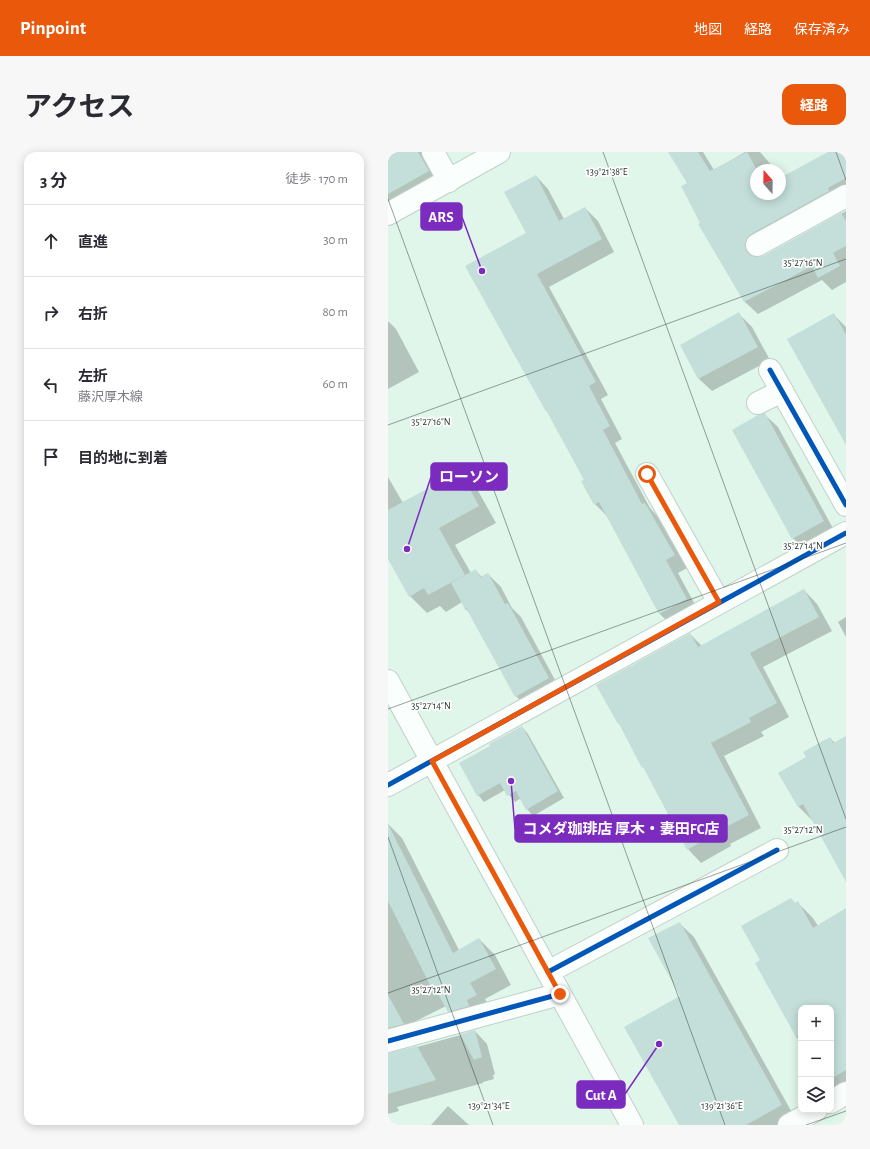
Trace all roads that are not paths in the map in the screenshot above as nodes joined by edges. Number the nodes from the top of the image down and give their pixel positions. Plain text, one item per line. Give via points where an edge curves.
1 (433, 152) edge
2 (499, 152) edge
3 (449, 180) junction
4 (846, 196) edge
5 (388, 214) edge
6 (757, 245) dead end
7 (770, 370) dead end
8 (782, 391) junction
9 (758, 403) dead end
10 (647, 474) dead end
11 (846, 506) edge
12 (846, 533) edge
13 (719, 602) junction
14 (388, 681) edge
15 (432, 761) junction
16 (388, 785) edge
17 (777, 850) dead end
18 (548, 972) junction
19 (560, 994) junction
20 (388, 1041) edge
21 (846, 1093) edge
22 (834, 1100) edge
23 (811, 1113) edge
24 (632, 1125) edge
25 (789, 1125) edge

1 - 3 street
2 - 3 street
3 - 5 street
4 - 6 street
7 - 8 street
8 - 9 street
8 - 11 street
10 - 13 street
12 - 13 street
13 - 15 street
14 - 15 street
15 - 16 street
15 - 18 street
17 - 18 street
18 - 19 street
19 - 20 street
19 - 24 street
21 - 22 street
23 - 25 street

